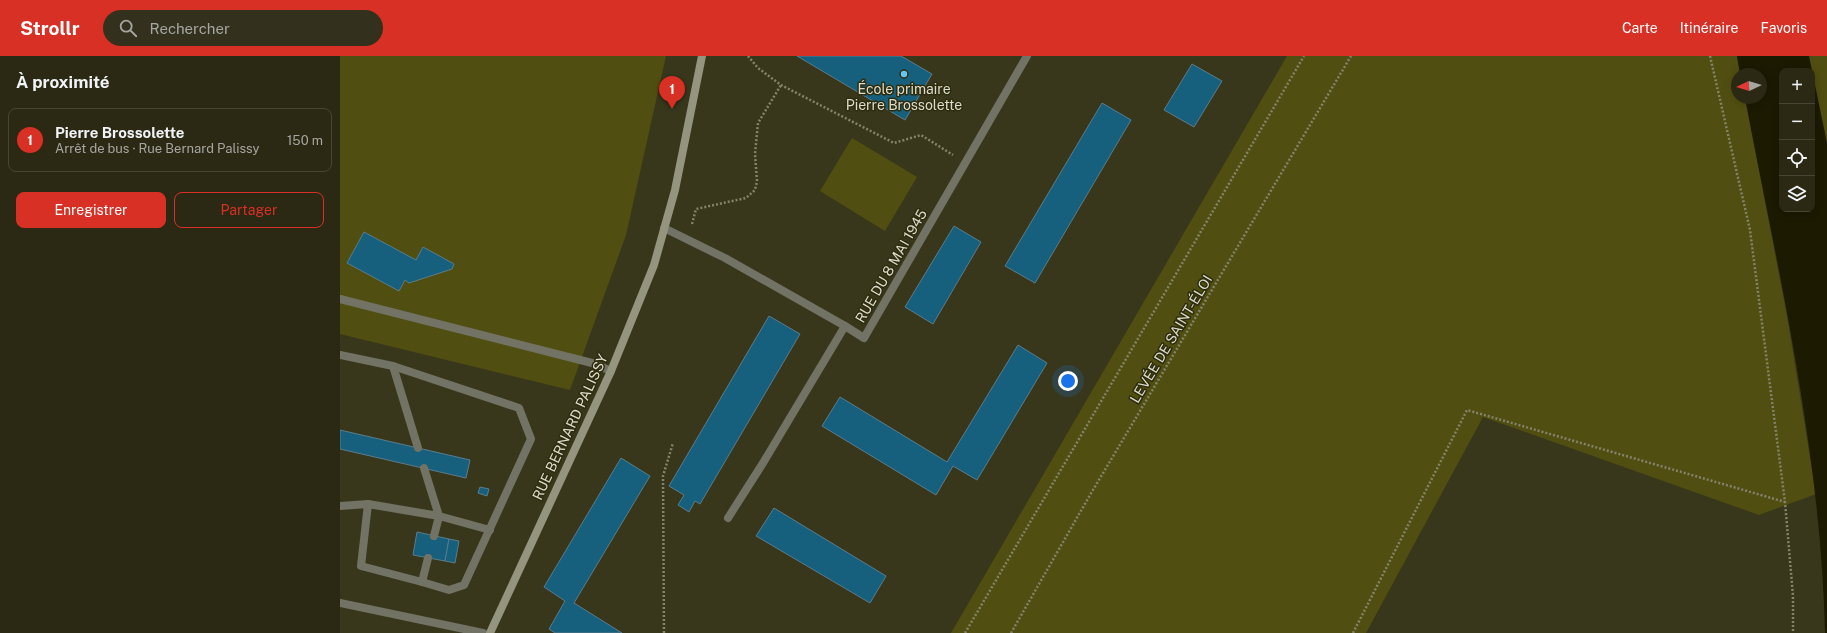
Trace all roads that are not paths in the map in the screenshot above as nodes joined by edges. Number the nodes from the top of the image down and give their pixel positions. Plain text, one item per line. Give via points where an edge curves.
1 (702, 56) edge
2 (1026, 56) edge
3 (664, 228) junction
4 (340, 299) edge
5 (845, 326) junction
6 (340, 355) edge
7 (393, 366) junction
8 (611, 371) junction
9 (418, 448) dead end
10 (424, 468) dead end
11 (368, 504) junction
12 (340, 506) edge
13 (439, 516) junction
14 (728, 518) dead end
15 (490, 530) junction
16 (434, 536) dead end
17 (428, 558) dead end
18 (422, 582) junction
19 (340, 603) edge
20 (483, 633) edge
21 (490, 633) edge

1 - 3 street, RUE BERNARD PALISSY via 675,190
2 - 5 lane, RUE DU 8 MAI 1945 via 864,338
3 - 5 lane via 687,238
3 - 8 street, RUE BERNARD PALISSY via 654,265
4 - 8 lane via 592,363
5 - 14 lane, RUE DU 8 MAI 1945
6 - 7 lane
7 - 9 lane
7 - 15 lane via 519,408 531,439
8 - 21 street, RUE BERNARD PALISSY
10 - 13 lane
11 - 12 lane
11 - 13 lane
11 - 18 lane via 361,566
13 - 15 lane
13 - 16 lane
15 - 18 lane via 464,585 449,590
17 - 18 lane
19 - 20 lane

